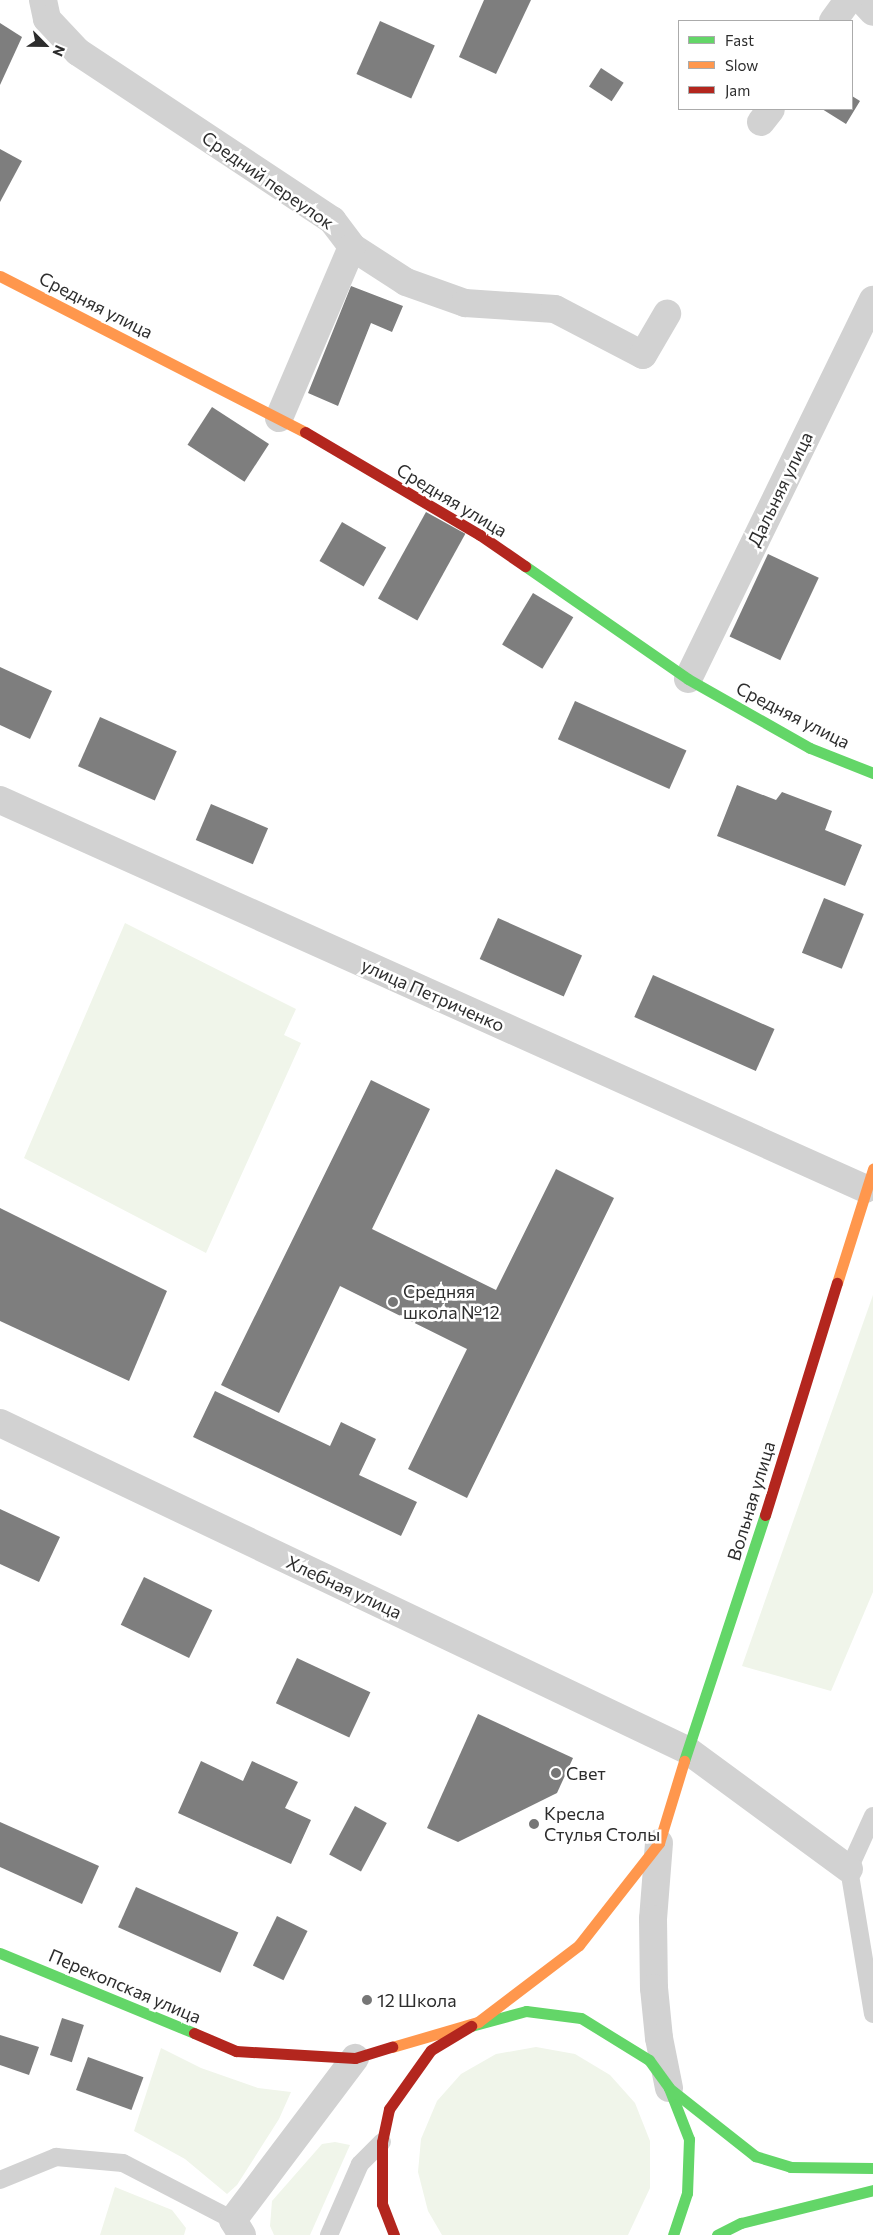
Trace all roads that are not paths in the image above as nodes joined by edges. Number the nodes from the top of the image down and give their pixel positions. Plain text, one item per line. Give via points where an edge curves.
1 (43, 0) edge
2 (848, 0) edge
3 (862, 0) edge
4 (873, 12) edge
5 (834, 20) edge
6 (352, 247) junction
7 (0, 276) edge
8 (873, 300) edge
9 (668, 314) dead end
10 (279, 418) junction
11 (688, 678) junction
12 (873, 774) edge
13 (0, 800) edge
14 (870, 1179) edge
15 (0, 1423) edge
16 (687, 1750) junction
17 (873, 1816) edge
18 (659, 1843) junction
19 (849, 1869) junction
20 (0, 1953) edge
21 (873, 2014) edge
22 (478, 2022) junction
23 (355, 2058) junction
24 (669, 2088) junction
25 (382, 2142) junction
26 (873, 2168) edge
27 (0, 2180) edge
28 (873, 2190) edge
29 (238, 2228) edge
30 (329, 2235) edge
31 (394, 2235) edge
32 (673, 2235) edge
33 (717, 2235) edge

1 - 6 street, Средний переулок via 48,19 78,52 332,220
2 - 5 street
3 - 4 street
6 - 9 street, Средний переулок via 406,282 465,303 555,309 643,356
6 - 10 street
7 - 10 street, Средняя улица
8 - 11 street, Дальняя улица
10 - 11 street, Средняя улица via 480,535
11 - 12 street, Средняя улица via 810,748
13 - 14 street, улица Петриченко
14 - 16 street, Вольная улица via 754,1550
15 - 16 street, Хлебная улица
16 - 18 street, Вольная улица
16 - 19 street, Хлебная улица
17 - 19 lane
18 - 22 street via 579,1945
18 - 24 street via 653,1918 654,1988
19 - 21 lane
20 - 23 street, Перекопская улица via 236,2051
22 - 23 street, Перекопская улица
22 - 24 street via 526,2011 581,2018 649,2060
22 - 25 street via 431,2050 390,2109
23 - 29 street
24 - 26 street via 755,2156 790,2167
24 - 32 street via 689,2138 687,2193
25 - 30 lane via 360,2164
25 - 31 street via 382,2204
27 - 29 lane via 56,2157 123,2163
28 - 33 street via 740,2223

